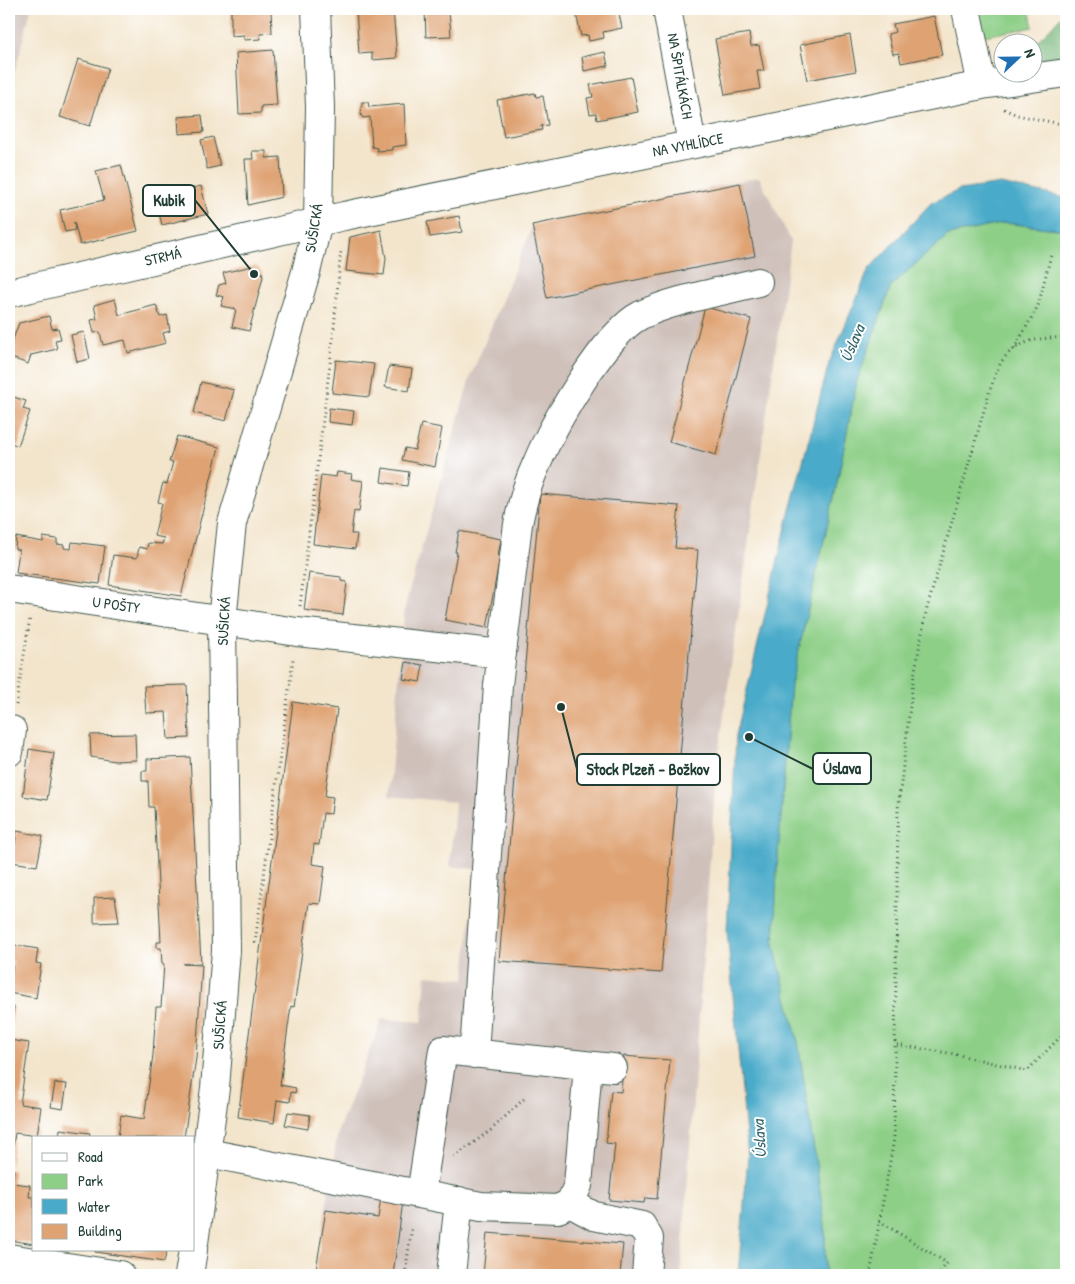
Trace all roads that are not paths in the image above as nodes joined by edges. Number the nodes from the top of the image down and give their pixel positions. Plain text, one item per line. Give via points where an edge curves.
1 (316, 9) edge
2 (667, 9) edge
3 (966, 9) edge
4 (1066, 73) edge
5 (982, 85) junction
6 (692, 144) junction
7 (318, 222) junction
8 (758, 282) dead end
9 (9, 293) edge
10 (21, 591) edge
11 (222, 621) junction
12 (502, 654) junction
13 (474, 1054) junction
14 (207, 1152) junction
15 (421, 1194) junction
16 (459, 1201) junction
17 (570, 1203) junction
18 (195, 1236) edge
19 (193, 1252) edge
20 (9, 1258) edge
21 (120, 1275) edge
22 (189, 1275) edge
23 (451, 1275) edge
24 (646, 1275) edge

1 - 7 street, SUŠICKÁ via 320,107
2 - 6 street, NA ŠPITÁLKÁCH
3 - 5 street
4 - 5 street, NA VYHLÍDCE
5 - 6 street, NA VYHLÍDCE
6 - 7 street, NA VYHLÍDCE
7 - 9 street, STRMÁ
7 - 11 street, SUŠICKÁ via 232,523
8 - 12 street via 640,316 620,331 588,374 553,431 523,502
10 - 11 street, U POŠTY
11 - 12 street, U POŠTY
11 - 14 street, SUŠICKÁ via 226,950
12 - 13 street
13 - 15 street via 443,1050
13 - 17 street via 601,1067 578,1185
14 - 15 street
14 - 18 street, SUŠICKÁ
15 - 16 street
16 - 17 street via 481,1206 550,1210
16 - 23 street
17 - 24 street via 594,1216 642,1226 649,1238
19 - 22 street
20 - 21 street

